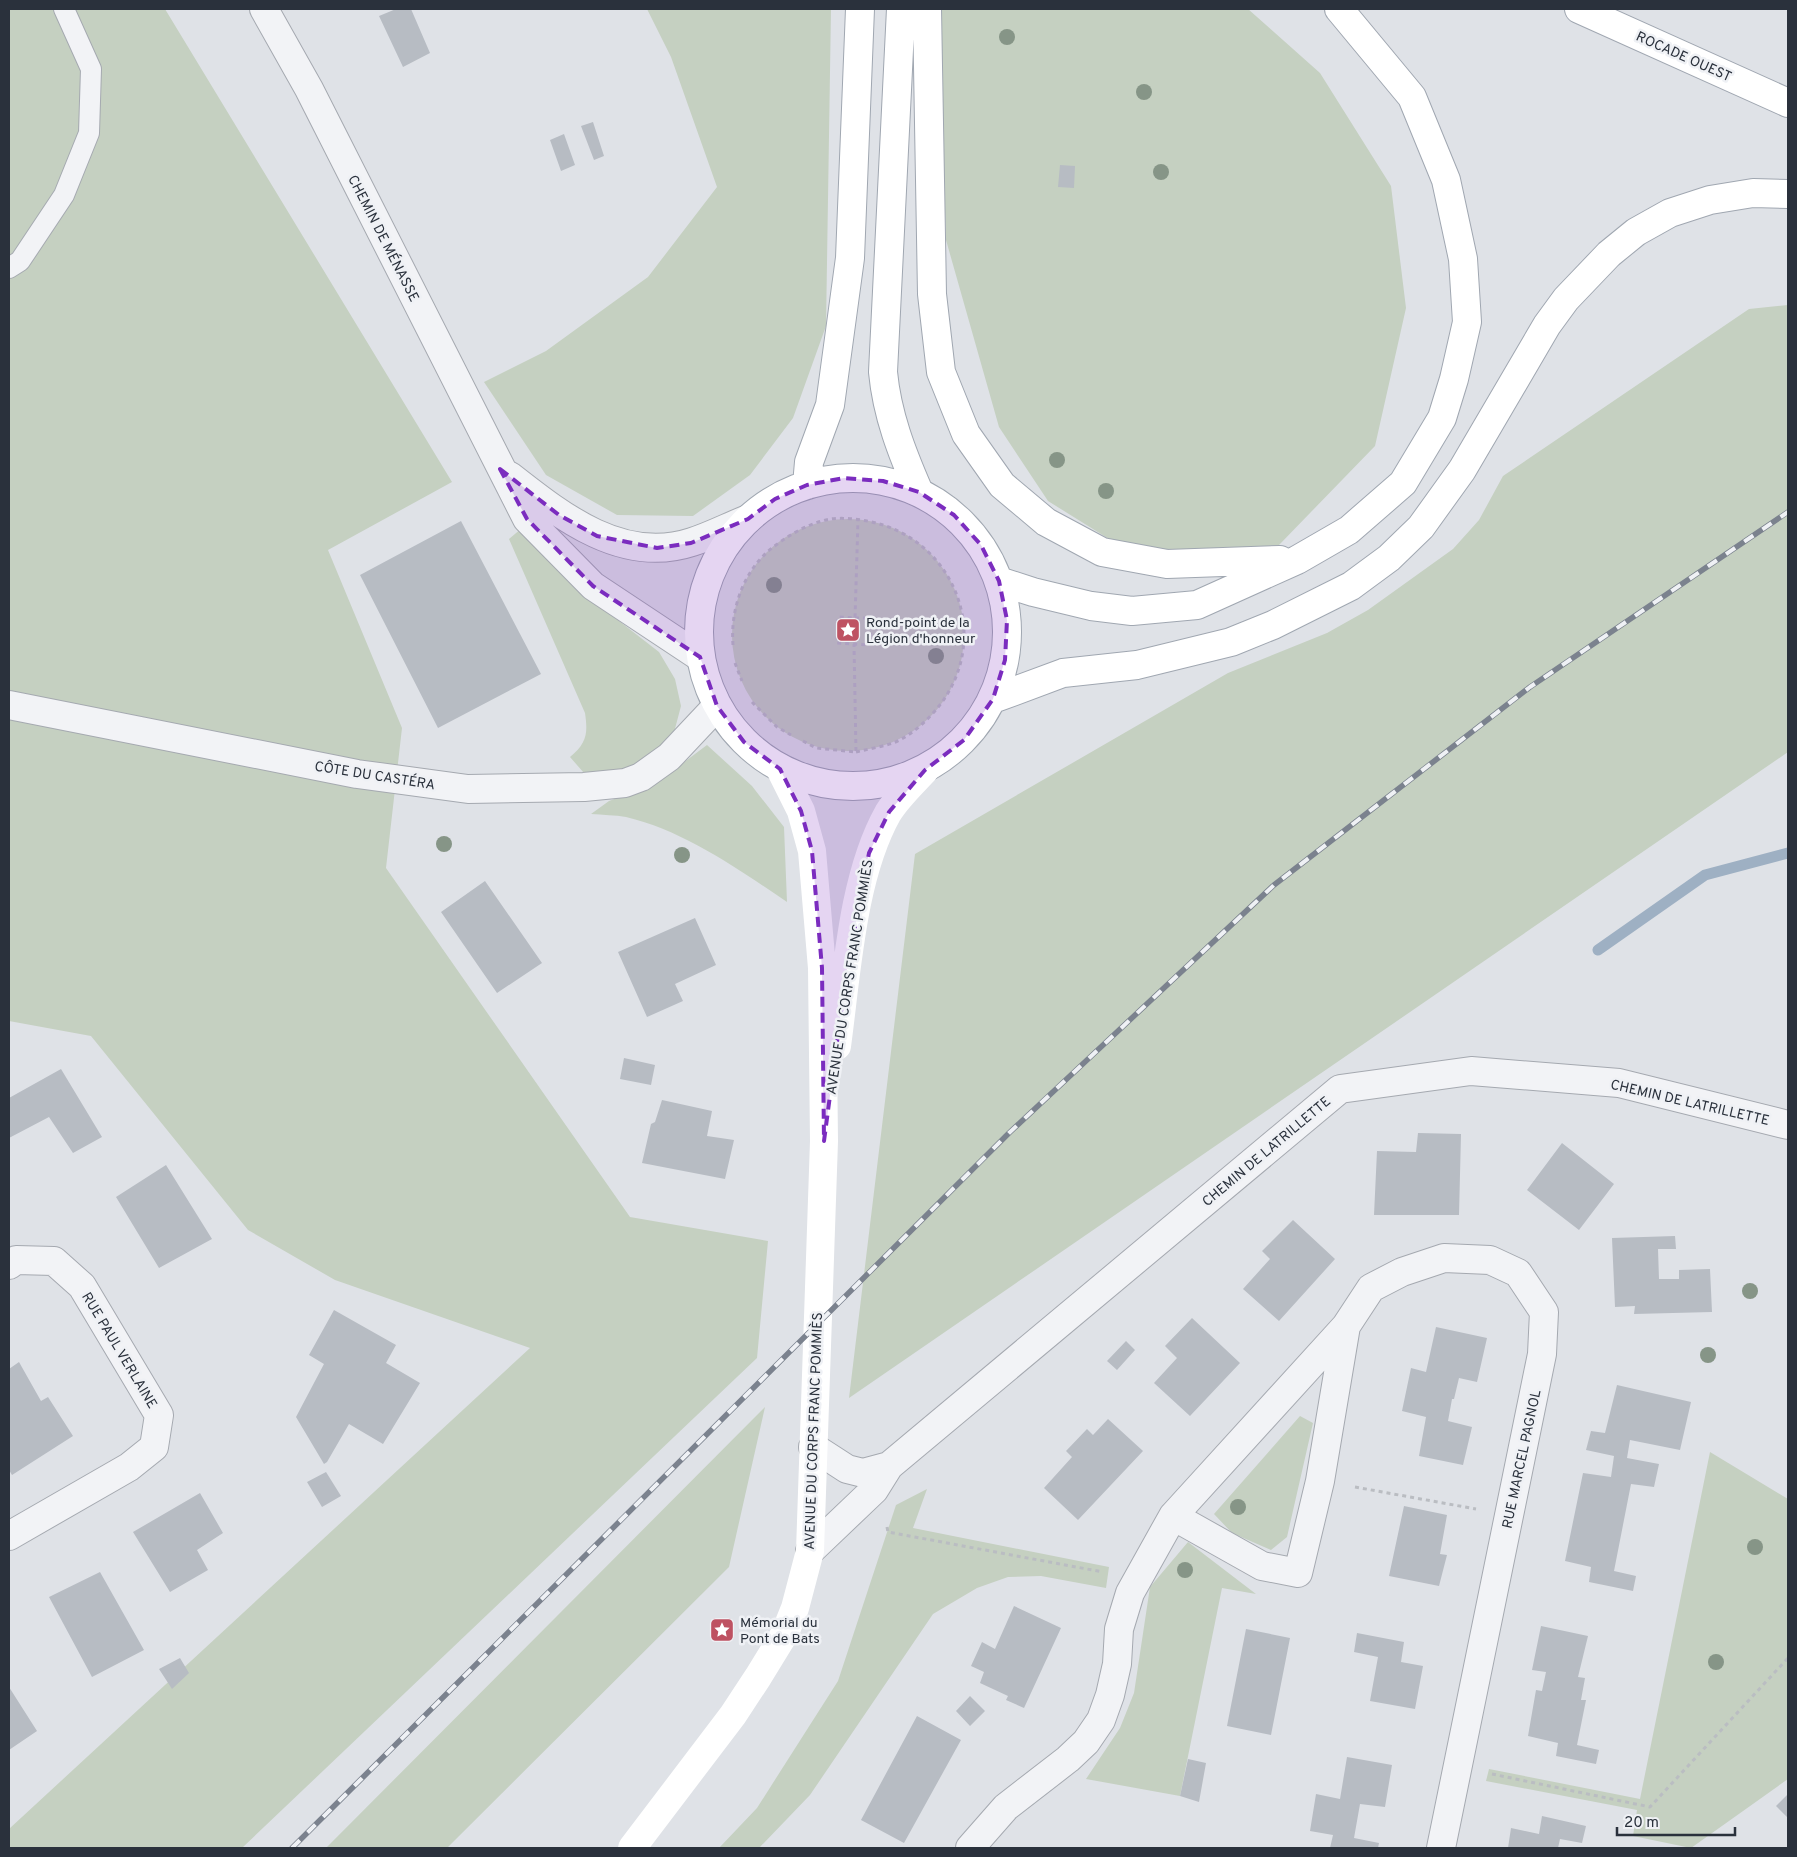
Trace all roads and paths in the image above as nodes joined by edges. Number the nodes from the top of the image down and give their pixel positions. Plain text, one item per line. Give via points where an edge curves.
1 (64, 9) edge
2 (264, 9) edge
3 (860, 9) edge
4 (901, 9) edge
5 (927, 9) edge
6 (1339, 9) edge
7 (1579, 9) edge
8 (1788, 103) edge
9 (1788, 194) edge
10 (9, 268) edge
11 (500, 469) junction
12 (807, 485) junction
13 (919, 492) junction
14 (748, 519) junction
15 (858, 520) junction
16 (1297, 560) junction
17 (999, 581) junction
18 (855, 618) junction
19 (854, 644) junction
20 (733, 646) dead end
21 (734, 656) dead end
22 (700, 657) junction
23 (743, 684) dead end
24 (748, 693) dead end
25 (993, 699) junction
26 (9, 705) edge
27 (717, 706) junction
28 (792, 735) dead end
29 (800, 739) dead end
30 (856, 752) junction
31 (780, 769) junction
32 (925, 770) junction
33 (1788, 1125) edge
34 (824, 1141) junction
35 (9, 1264) edge
36 (1346, 1326) junction
37 (813, 1447) junction
38 (889, 1466) junction
39 (1320, 1481) junction
40 (1509, 1515) junction
41 (1173, 1516) junction
42 (886, 1524) dead end
43 (9, 1536) edge
44 (810, 1551) junction
45 (1138, 1579) junction
46 (1788, 1658) edge
47 (1456, 1767) junction
48 (632, 1848) edge
49 (970, 1848) edge
50 (1441, 1848) edge

1 - 10 lane via 91,69 89,133 64,195 20,261
2 - 11 street, CHEMIN DE MÉNASSE via 309,89
3 - 12 main road via 850,258 830,404 809,462
4 - 13 main road via 883,372 889,414
5 - 16 main road via 932,294 941,372 966,434 1002,485 1046,522 1102,552 1167,564
6 - 16 main road via 1412,97 1443,172 1463,259 1466,322 1442,418 1403,483 1349,530
7 - 8 main road, ROCADE OUEST
9 - 25 main road via 1753,193 1710,200 1670,213 1636,232 1609,254 1566,299 1547,325 1443,499 1421,528 1389,558 1351,586 1231,642 1137,665 1063,673
11 - 14 street, CHEMIN DE MÉNASSE via 559,515 597,536 626,543 657,548 691,543
11 - 22 street, CHEMIN DE MÉNASSE via 527,519 593,586
12 - 13 main road via 844,478 883,481
12 - 14 main road via 776,499
13 - 17 main road via 954,515 981,545
14 - 22 main road via 717,559 700,607
15 - 18 path
15 - 20 path via 831,519 796,531 763,554 741,588 731,626
15 - 30 path via 868,520 903,532 932,554 953,584 964,620 963,656 954,683 928,721 894,742
16 - 17 main road via 1197,605 1132,611 1091,606
17 - 25 main road via 1007,620 1005,660
18 - 19 path via 872,618 869,645
18 - 19 path via 838,617 836,643
19 - 30 path
21 - 23 path
22 - 27 main road
24 - 28 path via 752,702 777,727
25 - 32 main road via 964,740
26 - 27 street, CÔTE DU CASTÉRA via 357,774 468,789 625,783 641,777 669,757
27 - 31 main road via 744,742
29 - 30 path via 816,748
31 - 32 main road via 827,785 869,786
31 - 34 main road, AVENUE DU CORPS FRANC POMMIÈS via 801,811 812,851 822,968
32 - 34 main road, AVENUE DU CORPS FRANC POMMIÈS via 889,812 869,853 846,974
33 - 38 street, CHEMIN DE LATRILLETTE via 1619,1083 1472,1071 1340,1089
34 - 37 main road, AVENUE DU CORPS FRANC POMMIÈS
35 - 43 street, RUE PAUL VERLAINE via 16,1260 54,1261 82,1286 159,1415 154,1447 129,1467
36 - 39 street, RUE MARCEL PAGNOL
36 - 40 street, RUE MARCEL PAGNOL via 1371,1288 1402,1272 1444,1258 1490,1260 1518,1273 1544,1312 1542,1354
36 - 41 street, RUE MARCEL PAGNOL
37 - 38 street, CHEMIN DE LATRILLETTE via 847,1469 863,1473
37 - 44 main road, AVENUE DU CORPS FRANC POMMIÈS
38 - 44 street, CHEMIN DE LATRILLETTE via 874,1490
39 - 40 path
39 - 41 street, RUE MARCEL PAGNOL via 1298,1573 1262,1566
40 - 47 street, RUE MARCEL PAGNOL
41 - 45 street
42 - 45 path via 888,1532
44 - 48 main road, AVENUE DU CORPS FRANC POMMIÈS via 785,1633 733,1715
45 - 49 street via 1130,1593 1120,1629 1117,1664 1101,1720 1086,1742 1006,1807
46 - 47 path via 1650,1807
47 - 50 street, RUE MARCEL PAGNOL

